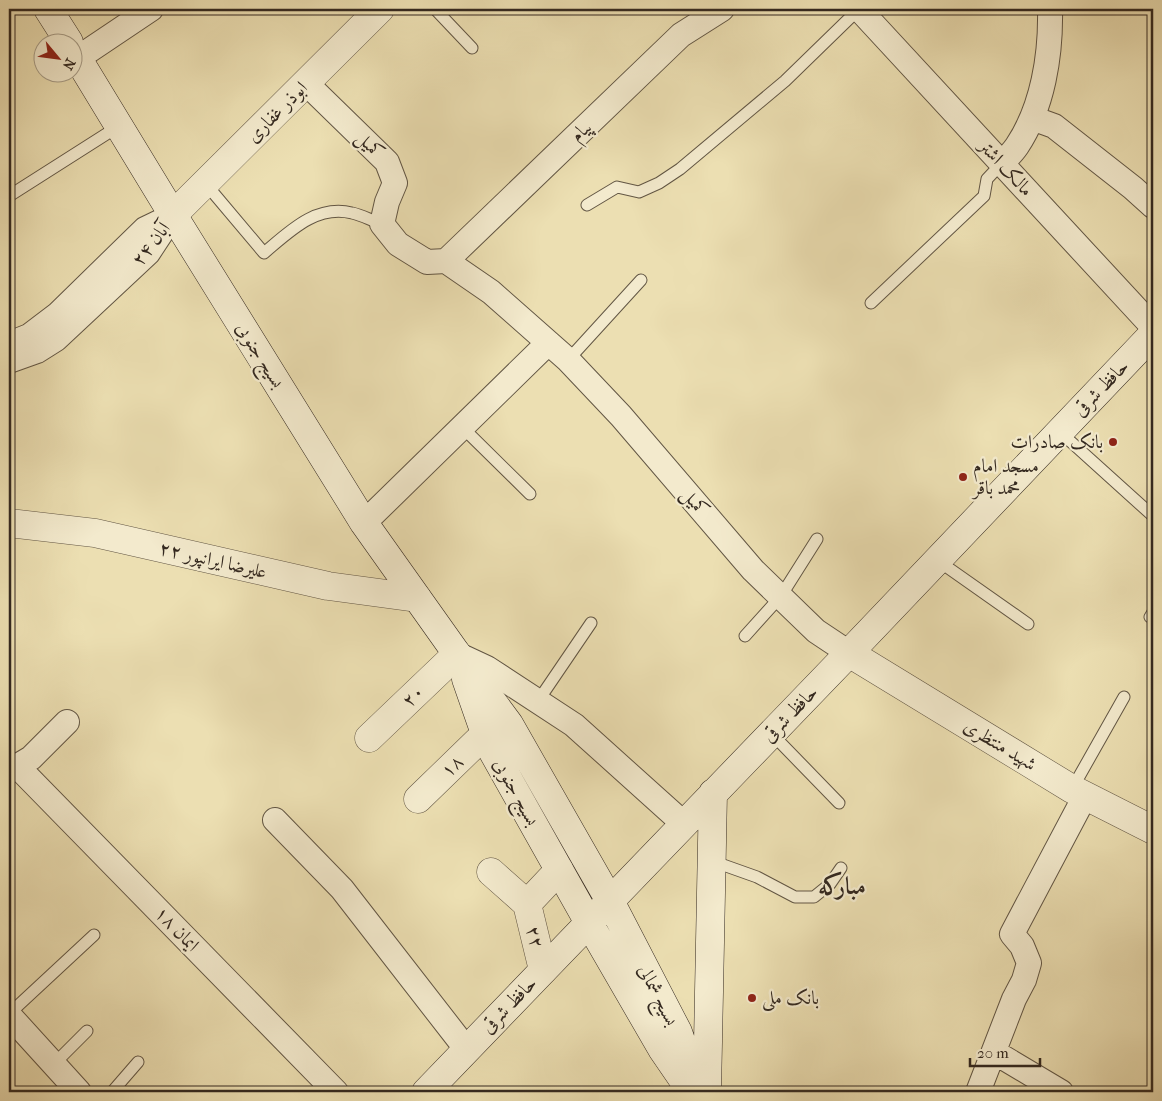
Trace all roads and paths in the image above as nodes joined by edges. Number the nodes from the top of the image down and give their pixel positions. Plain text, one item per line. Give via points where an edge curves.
1 (48, 9) edge
2 (151, 9) edge
3 (380, 9) edge
4 (435, 9) edge
5 (722, 9) edge
6 (859, 9) edge
7 (1050, 9) edge
8 (62, 32) edge
9 (82, 45) edge
10 (472, 48) dead end
11 (82, 65) edge
12 (306, 83) junction
13 (1032, 118) junction
14 (119, 126) junction
15 (1002, 163) junction
16 (205, 183) junction
17 (9, 196) edge
18 (587, 205) dead end
19 (1153, 206) edge
20 (173, 215) junction
21 (382, 224) junction
22 (446, 262) junction
23 (641, 280) dead end
24 (871, 303) dead end
25 (1153, 327) edge
26 (1153, 334) edge
27 (548, 343) junction
28 (9, 344) edge
29 (568, 360) junction
30 (9, 361) edge
31 (462, 427) junction
32 (1060, 432) junction
33 (530, 494) dead end
34 (1153, 516) edge
35 (9, 523) edge
36 (364, 524) junction
37 (817, 539) dead end
38 (937, 560) junction
39 (781, 596) junction
40 (417, 598) junction
41 (591, 623) dead end
42 (1028, 624) dead end
43 (745, 636) dead end
44 (849, 653) junction
45 (457, 654) junction
46 (1124, 697) dead end
47 (538, 700) junction
48 (67, 722) dead end
49 (771, 733) junction
50 (485, 734) junction
51 (369, 738) dead end
52 (13, 769) edge
53 (1078, 792) junction
54 (713, 793) junction
55 (418, 799) dead end
56 (839, 803) dead end
57 (275, 820) dead end
58 (684, 824) junction
59 (1153, 830) edge
60 (712, 860) junction
61 (841, 868) dead end
62 (559, 870) junction
63 (491, 872) dead end
64 (610, 901) junction
65 (527, 904) junction
66 (589, 923) junction
67 (94, 935) dead end
68 (543, 970) junction
69 (9, 1015) edge
70 (87, 1030) dead end
71 (467, 1050) junction
72 (994, 1052) junction
73 (138, 1062) dead end
74 (54, 1064) junction
75 (79, 1092) edge
76 (112, 1092) edge
77 (336, 1092) edge
78 (426, 1092) edge
79 (691, 1092) edge
80 (699, 1092) edge
81 (707, 1092) edge
82 (978, 1092) edge
83 (1061, 1092) edge

1 - 8 main road, بسیج جنوبی
2 - 9 street
3 - 12 main road, ابوذر غفاری
4 - 10 lane
5 - 22 street, پیام via 681,35
6 - 15 street, مالک اشتر
6 - 18 lane via 785,81 680,169 659,184 639,192 617,186
7 - 13 street via 1044,77
11 - 14 main road, بسیج جنوبی
12 - 16 main road, ابوذر غفاری
12 - 21 street, کمیل via 387,162 395,183
13 - 15 street via 1017,146
13 - 19 street via 1054,126
14 - 17 lane
14 - 20 main road, بسیج جنوبی
15 - 24 lane via 986,179 984,196
15 - 25 street, مالک اشتر
16 - 20 main road, ابوذر غفاری
16 - 21 lane via 264,253 296,226 327,211 352,213
20 - 28 street, آبان ۲۴ via 145,229 58,314 29,336
20 - 30 street, آبان ۲۴ via 148,253 56,339 37,351
20 - 36 main road, بسیج جنوبی
21 - 22 street, کمیل via 398,244 427,262
22 - 27 street, کمیل via 491,292
23 - 29 lane
26 - 32 main road, حافظ شرقی
27 - 29 street, کمیل
27 - 31 street
29 - 39 street, کمیل via 621,416 753,570
31 - 33 lane
31 - 36 street
32 - 34 lane
32 - 38 main road, حافظ شرقی
35 - 40 main road, علیرضا ایرانپور ۲۲ via 95,533 328,586
36 - 40 main road, بسیج جنوبی
37 - 39 lane
38 - 42 lane
38 - 44 main road, حافظ شرقی
39 - 43 lane
39 - 44 street, کمیل via 816,631
40 - 45 main road, بسیج جنوبی
41 - 47 lane
44 - 49 main road, حافظ شرقی
44 - 53 main road, شهید منتظری
45 - 47 street via 487,668
45 - 50 main road, بسیج جنوبی
45 - 51 main road, ۲۰
45 - 64 main road, بسیج جنوبی via 509,724
46 - 53 lane
47 - 58 street via 574,725
48 - 52 street via 30,758
49 - 54 main road, حافظ شرقی
49 - 56 lane
50 - 55 main road, ۱۸
50 - 62 main road, بسیج جنوبی
52 - 77 street, ایمان ۱۸
53 - 59 main road, شهید منتظری
53 - 72 street via 1012,934 1022,946 1029,963
54 - 58 main road, حافظ شرقی
54 - 60 main road
57 - 71 street via 342,889
58 - 64 main road, حافظ شرقی
60 - 61 lane via 757,877 796,897 814,897 830,884
60 - 81 main road
62 - 65 main road
62 - 66 main road, بسیج جنوبی
63 - 65 main road
64 - 66 main road, حافظ شرقی
64 - 80 main road, بسیج شمالی via 678,1032
65 - 68 main road, ۲۲
66 - 68 main road, حافظ شرقی
66 - 79 main road, بسیج شمالی via 662,1049
67 - 69 lane
68 - 71 main road, حافظ شرقی
69 - 74 street
70 - 74 lane
71 - 78 main road, حافظ شرقی
72 - 82 street
72 - 83 street
73 - 76 lane
74 - 75 street

